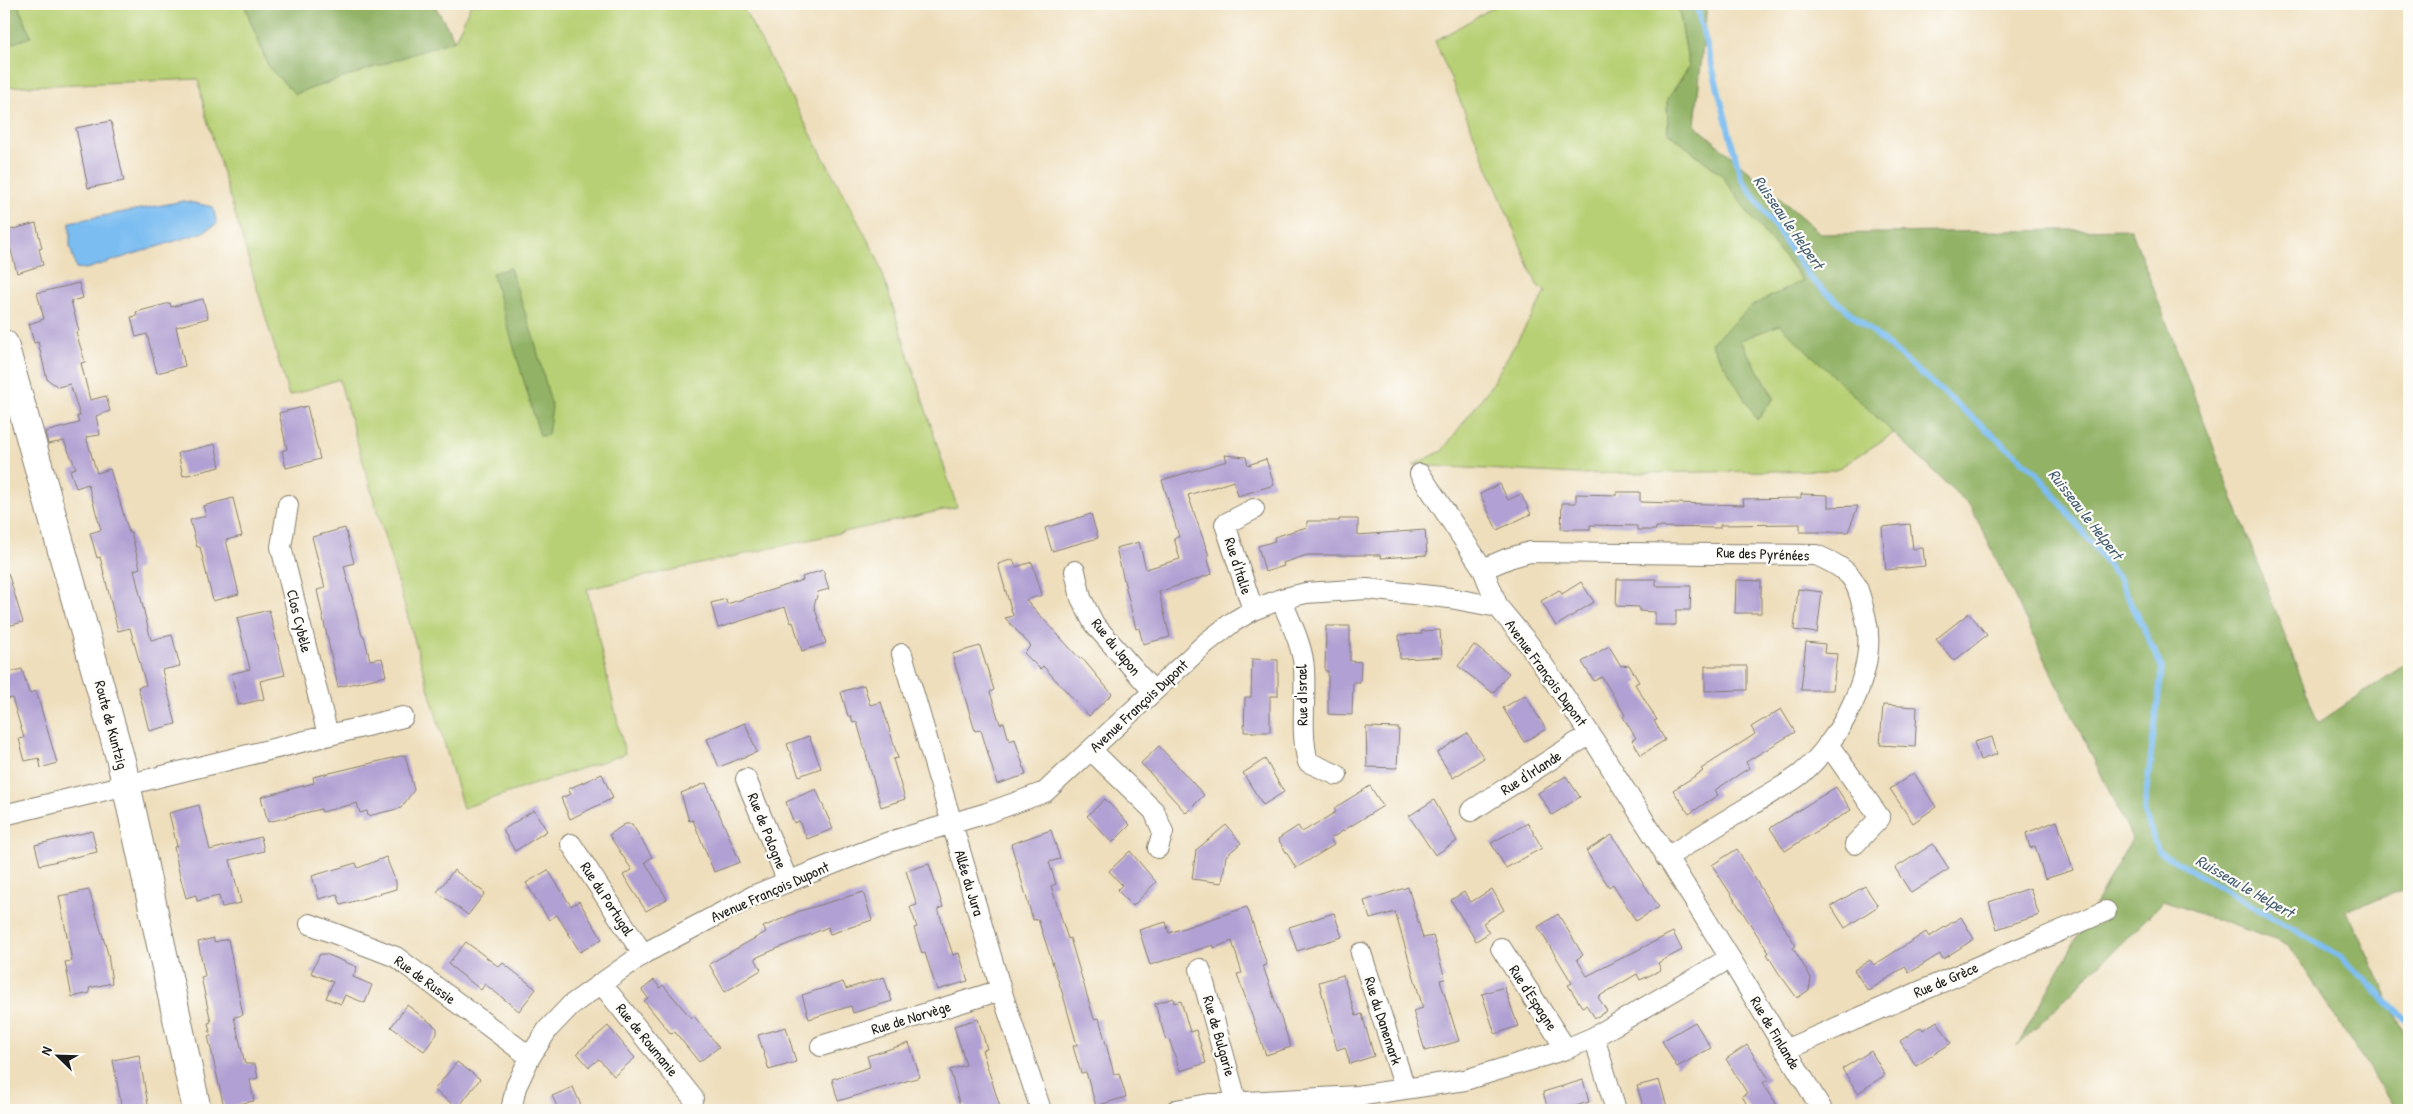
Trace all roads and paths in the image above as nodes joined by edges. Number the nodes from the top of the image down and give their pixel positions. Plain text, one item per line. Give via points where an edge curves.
1 (4, 344) edge
2 (1420, 474) dead end
3 (288, 505) dead end
4 (1254, 509) dead end
5 (1483, 569) junction
6 (1075, 571) dead end
7 (1281, 599) junction
8 (1498, 607) junction
9 (1253, 610) junction
10 (902, 654) dead end
11 (1153, 691) junction
12 (403, 717) dead end
13 (1590, 734) junction
14 (328, 735) junction
15 (1828, 744) junction
16 (1092, 750) junction
17 (1337, 776) dead end
18 (746, 779) dead end
19 (127, 785) junction
20 (1471, 812) dead end
21 (4, 815) edge
22 (952, 824) junction
23 (571, 844) dead end
24 (1855, 844) dead end
25 (1158, 848) dead end
26 (1666, 858) junction
27 (788, 882) junction
28 (2106, 911) dead end
29 (310, 924) dead end
30 (1501, 948) dead end
31 (643, 954) junction
32 (1361, 954) dead end
33 (1730, 958) junction
34 (1200, 969) dead end
35 (601, 983) junction
36 (1001, 990) junction
37 (1594, 1037) junction
38 (822, 1046) dead end
39 (1566, 1048) junction
40 (1785, 1050) junction
41 (530, 1056) junction
42 (1404, 1088) junction
43 (693, 1098) dead end
44 (1238, 1103) junction
45 (1331, 1104) edge
46 (1821, 1108) dead end
47 (197, 1110) edge
48 (511, 1110) edge
49 (1041, 1110) edge
50 (1176, 1110) edge
51 (1616, 1110) edge

1 - 19 street, Route de Kuntzig
2 - 5 street
3 - 14 street, Clos Cybèle via 281,547
4 - 9 street, Rue d'Italie via 1224,524
5 - 8 street
5 - 15 street, Rue des Pyrénées via 1530,552 1816,555 1842,566 1858,587 1868,628 1868,654 1855,699
6 - 11 street, Rue du Japon via 1081,598 1094,624
7 - 8 street, Avenue François Dupont via 1306,593 1367,590 1450,598
7 - 9 street, Avenue François Dupont
7 - 17 street, Rue d'Israel via 1294,629 1304,667 1303,742 1308,762
8 - 13 street, Avenue François Dupont via 1528,643
9 - 11 street, Avenue François Dupont via 1207,642
10 - 22 street, Allée du Jura
11 - 16 street, Avenue François Dupont
12 - 14 street
13 - 20 street, Rue d'Irlande
13 - 26 street, Avenue François Dupont
14 - 19 street
15 - 24 street via 1880,818
15 - 26 street, Rue des Pyrénées via 1801,774
16 - 22 street, Avenue François Dupont via 1045,792
16 - 25 street via 1154,811 1163,832
18 - 27 street, Rue de Pologne
19 - 21 street
19 - 47 street, Route de Kuntzig
22 - 27 street, Avenue François Dupont via 889,842
22 - 36 street, Allée du Jura
23 - 31 street, Rue du Portugal
26 - 33 street, Avenue François Dupont
27 - 31 street, Avenue François Dupont via 755,895
28 - 40 street, Rue de Grèce
29 - 41 street, Rue de Russie via 396,957
30 - 39 street, Rue d'Espagne
31 - 35 street, Avenue François Dupont
32 - 42 street, Rue du Danemark
33 - 37 street
33 - 40 street, Rue de Finlande
34 - 44 street, Rue de Bulgarie
35 - 41 street, Avenue François Dupont via 571,1005 548,1029
35 - 43 street, Rue de Roumanie
36 - 38 street, Rue de Norvège
36 - 49 street, Allée du Jura
37 - 39 street
37 - 51 street
39 - 42 street via 1466,1080
40 - 46 street, Rue de Finlande
41 - 48 street, Avenue François Dupont via 516,1087
42 - 45 street
44 - 45 street
44 - 50 street

